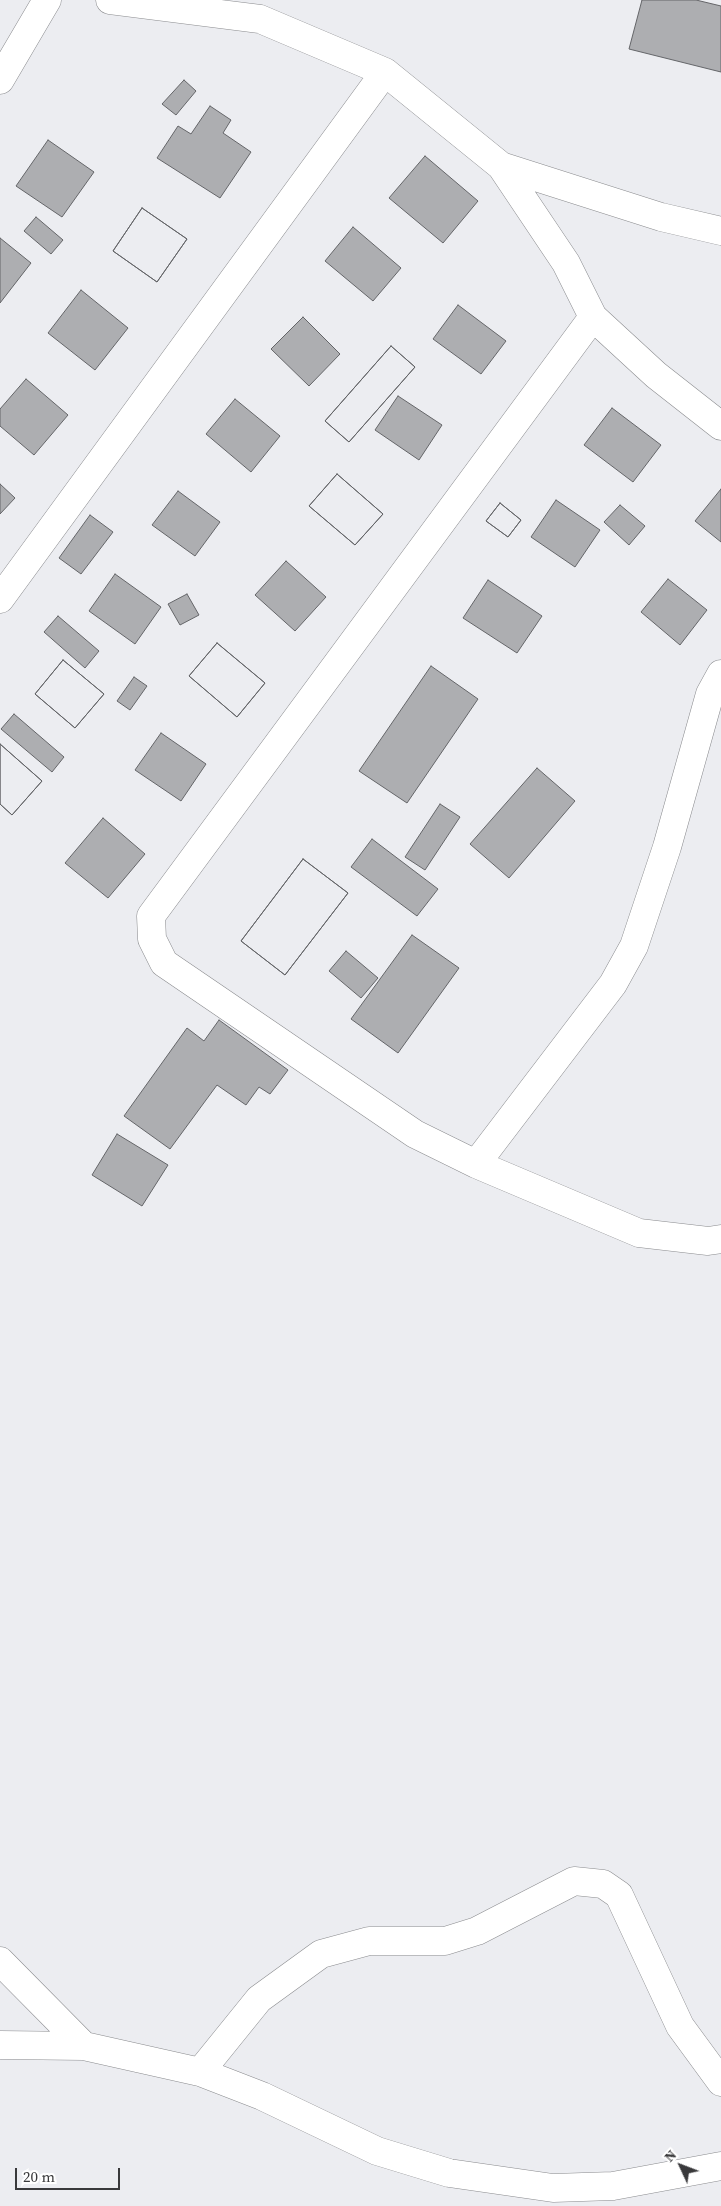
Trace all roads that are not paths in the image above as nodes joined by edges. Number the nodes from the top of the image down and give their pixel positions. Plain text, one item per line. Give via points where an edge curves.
1 (47, 0) edge
2 (110, 0) edge
3 (385, 72) junction
4 (0, 80) edge
5 (501, 166) junction
6 (721, 231) edge
7 (592, 316) junction
8 (721, 426) edge
9 (0, 599) edge
10 (721, 674) edge
11 (476, 1164) junction
12 (721, 1239) edge
13 (0, 1961) edge
14 (0, 2045) edge
15 (84, 2046) junction
16 (200, 2072) junction
17 (721, 2082) edge
18 (721, 2166) edge

1 - 4 street
2 - 3 street via 260,19
3 - 5 street
3 - 9 street
5 - 6 street via 661,217
5 - 7 street via 566,263
7 - 8 street via 656,375
7 - 11 street via 151,916 152,939 164,963 415,1134
10 - 11 street via 710,694 667,847 634,946 614,984
11 - 12 street via 639,1233 708,1241
13 - 15 street
14 - 15 street
15 - 16 street
16 - 17 street via 259,1998 321,1954 369,1941 446,1941 477,1931 574,1881 602,1884 619,1895 680,2026
16 - 18 street via 262,2096 377,2151 450,2173 553,2188 604,2186

